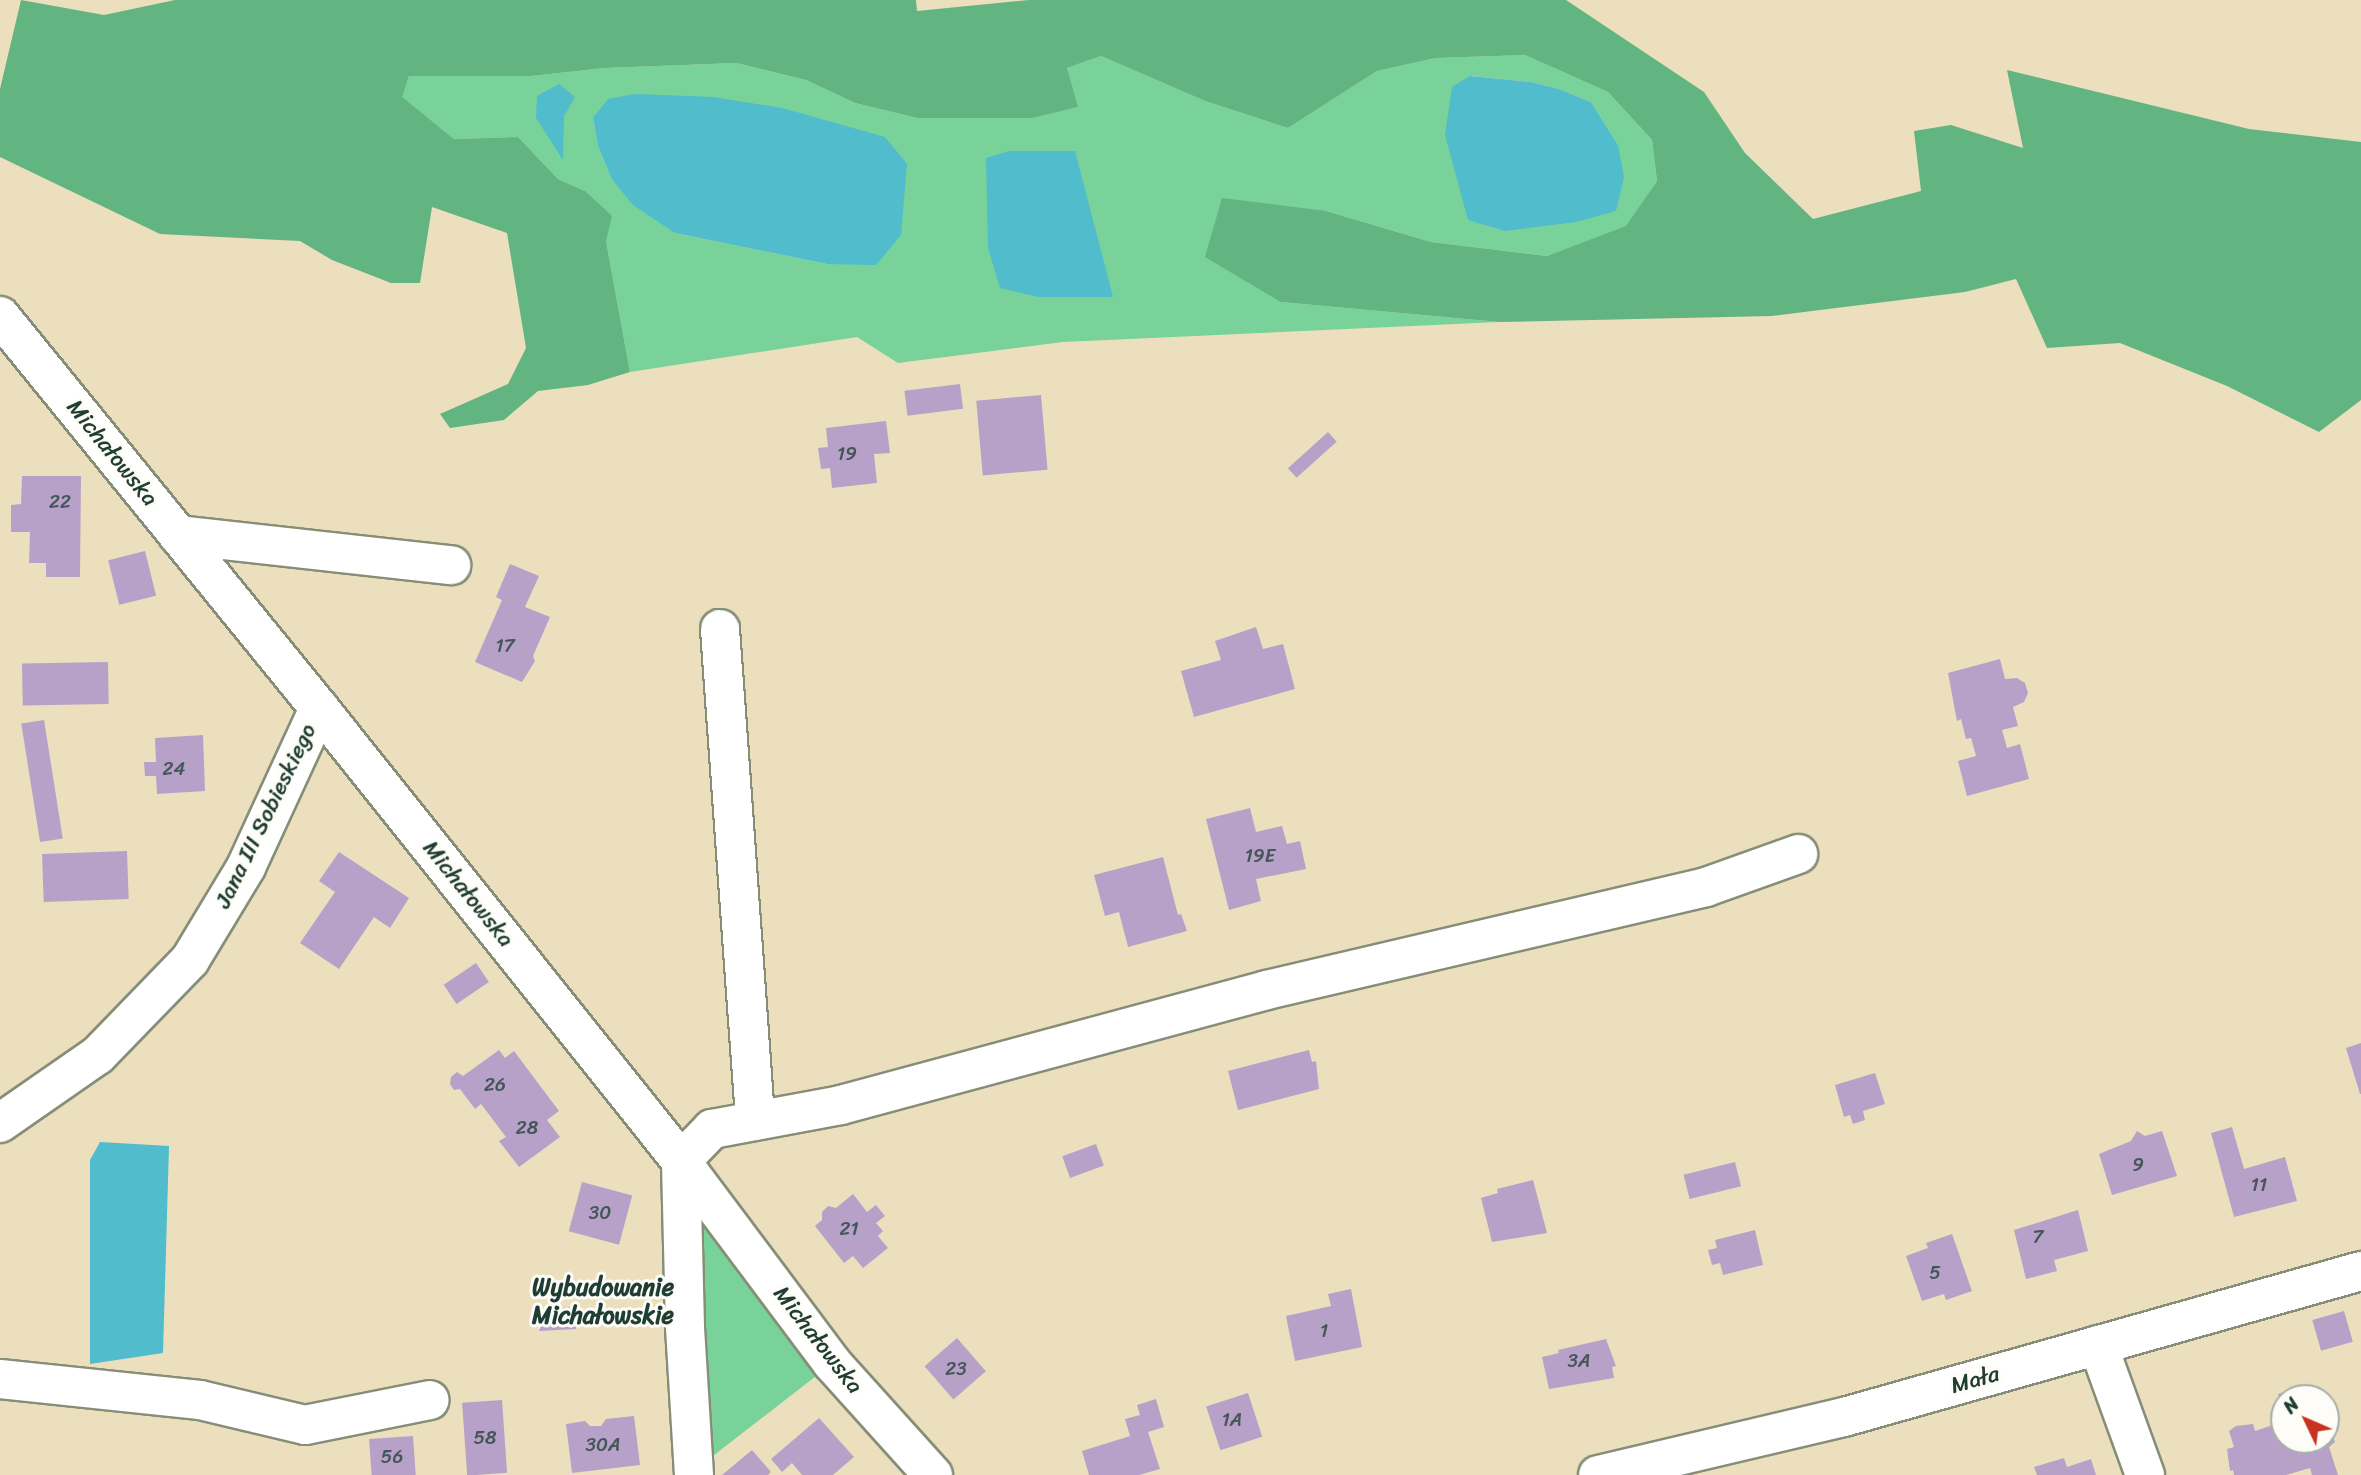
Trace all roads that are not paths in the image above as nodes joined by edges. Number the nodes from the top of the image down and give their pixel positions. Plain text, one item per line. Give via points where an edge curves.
1 (0, 316) edge
2 (178, 535) junction
3 (451, 565) dead end
4 (720, 629) dead end
5 (319, 708) junction
6 (1798, 854) dead end
7 (755, 1121) junction
8 (0, 1123) edge
9 (681, 1161) junction
10 (2355, 1272) edge
11 (2098, 1345) junction
12 (0, 1379) edge
13 (430, 1400) dead end
14 (694, 1475) edge
15 (933, 1475) edge
16 (1598, 1475) edge
17 (2145, 1475) edge

1 - 2 street, Michałowska
2 - 3 street
2 - 5 street, Michałowska
4 - 7 street
5 - 8 street, Jana III Sobieskiego via 246,867 190,960 98,1055
5 - 9 street, Michałowska
6 - 7 street via 1706,887 1267,990 841,1105
7 - 9 street via 712,1129
9 - 14 street
9 - 15 street, Michałowska via 832,1363
10 - 11 street, Mała
11 - 16 street, Mała via 1844,1417
11 - 17 street
12 - 13 street via 200,1400 305,1425

